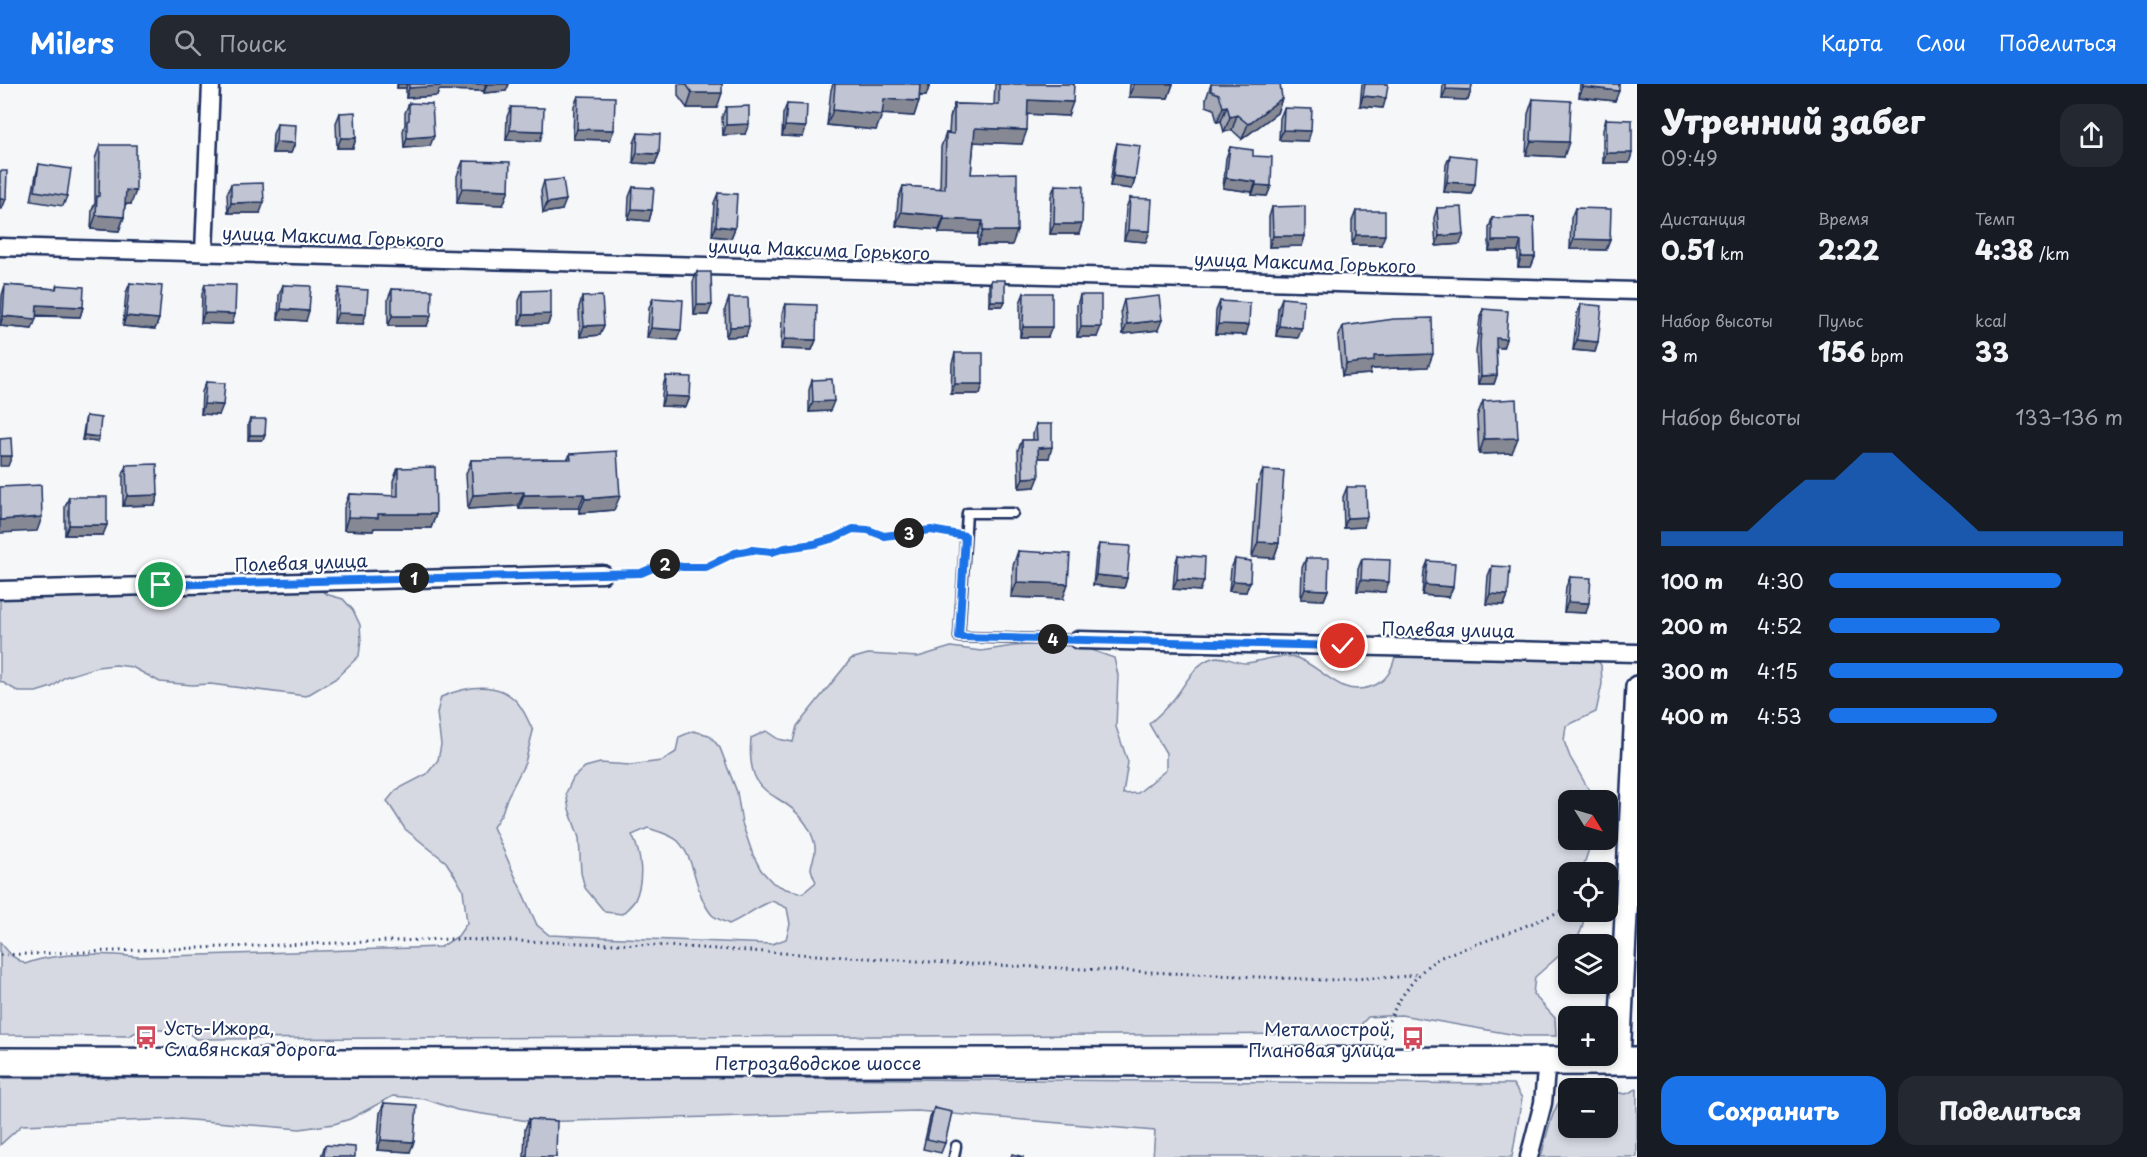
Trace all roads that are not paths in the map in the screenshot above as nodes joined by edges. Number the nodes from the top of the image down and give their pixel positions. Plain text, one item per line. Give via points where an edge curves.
1 (211, 84) edge
2 (0, 247) edge
3 (204, 252) junction
4 (1637, 291) edge
5 (1013, 513) dead end
6 (603, 574) road end
7 (0, 590) edge
8 (1078, 640) joint
9 (1637, 653) edge
10 (1637, 687) edge
11 (1635, 780) edge
12 (1547, 1060) junction
13 (1628, 1060) edge
14 (0, 1062) edge
15 (956, 1146) dead end
16 (954, 1157) edge
17 (1529, 1157) edge

1 - 3 street
2 - 3 street, улица Максима Горького
3 - 4 street, улица Максима Горького
5 - 8 lane via 967,513 959,637
6 - 7 street, Полевая улица
8 - 9 street, Полевая улица
10 - 11 street
11 - 13 street
12 - 13 main road, Петрозаводское шоссе
12 - 14 main road, Петрозаводское шоссе
12 - 17 street via 1543,1103
15 - 16 lane

